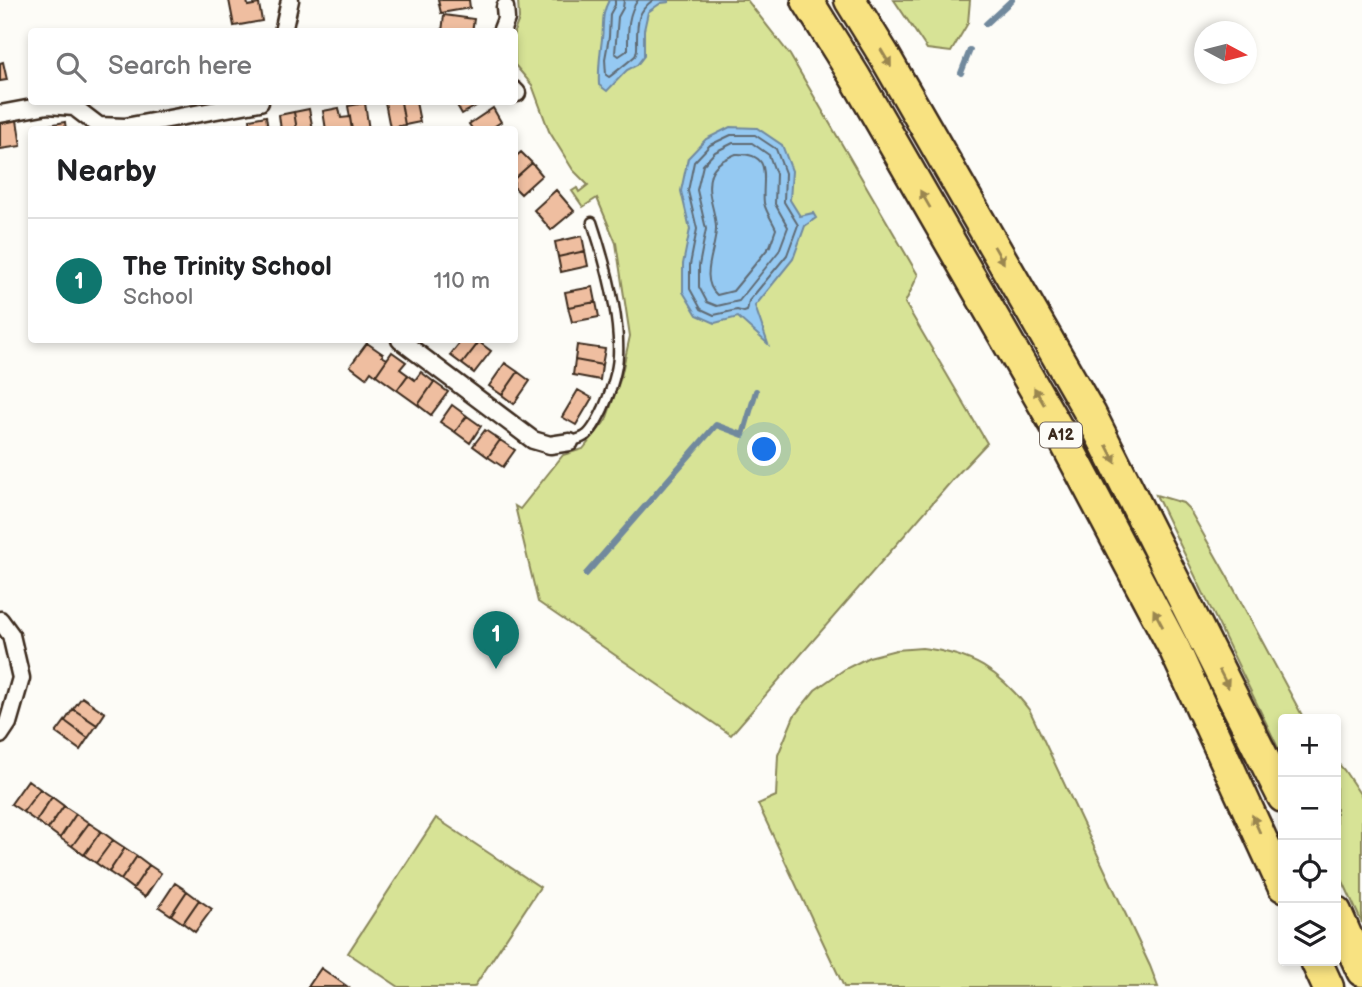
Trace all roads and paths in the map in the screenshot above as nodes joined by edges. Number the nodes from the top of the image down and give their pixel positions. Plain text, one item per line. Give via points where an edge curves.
1 (290, 0) edge
2 (807, 0) edge
3 (850, 0) edge
4 (505, 7) dead end
5 (285, 28) edge
6 (503, 28) edge
7 (48, 105) edge
8 (48, 105) edge
9 (250, 105) edge
10 (0, 114) edge
11 (192, 122) edge
12 (99, 126) edge
13 (138, 126) edge
14 (592, 222) dead end
15 (404, 343) edge
16 (570, 442) joint
17 (0, 620) edge
18 (0, 735) edge
19 (1278, 787) edge
20 (1278, 875) edge
21 (1341, 923) edge
22 (1318, 966) edge
23 (1362, 971) edge
24 (1328, 987) edge

1 - 5 street
20 -> 2 highway, A12 via 1175,650 1063,438
3 -> 19 highway, A12 via 1091,415
4 - 6 street
7 - 12 street via 74,107
8 - 10 street
9 - 11 street
11 - 13 street
14 - 16 lane via 617,330 618,359 599,418 586,436
15 - 16 street via 533,440 550,445
17 - 18 street via 11,635 21,678
21 - 23 highway
22 - 24 highway

